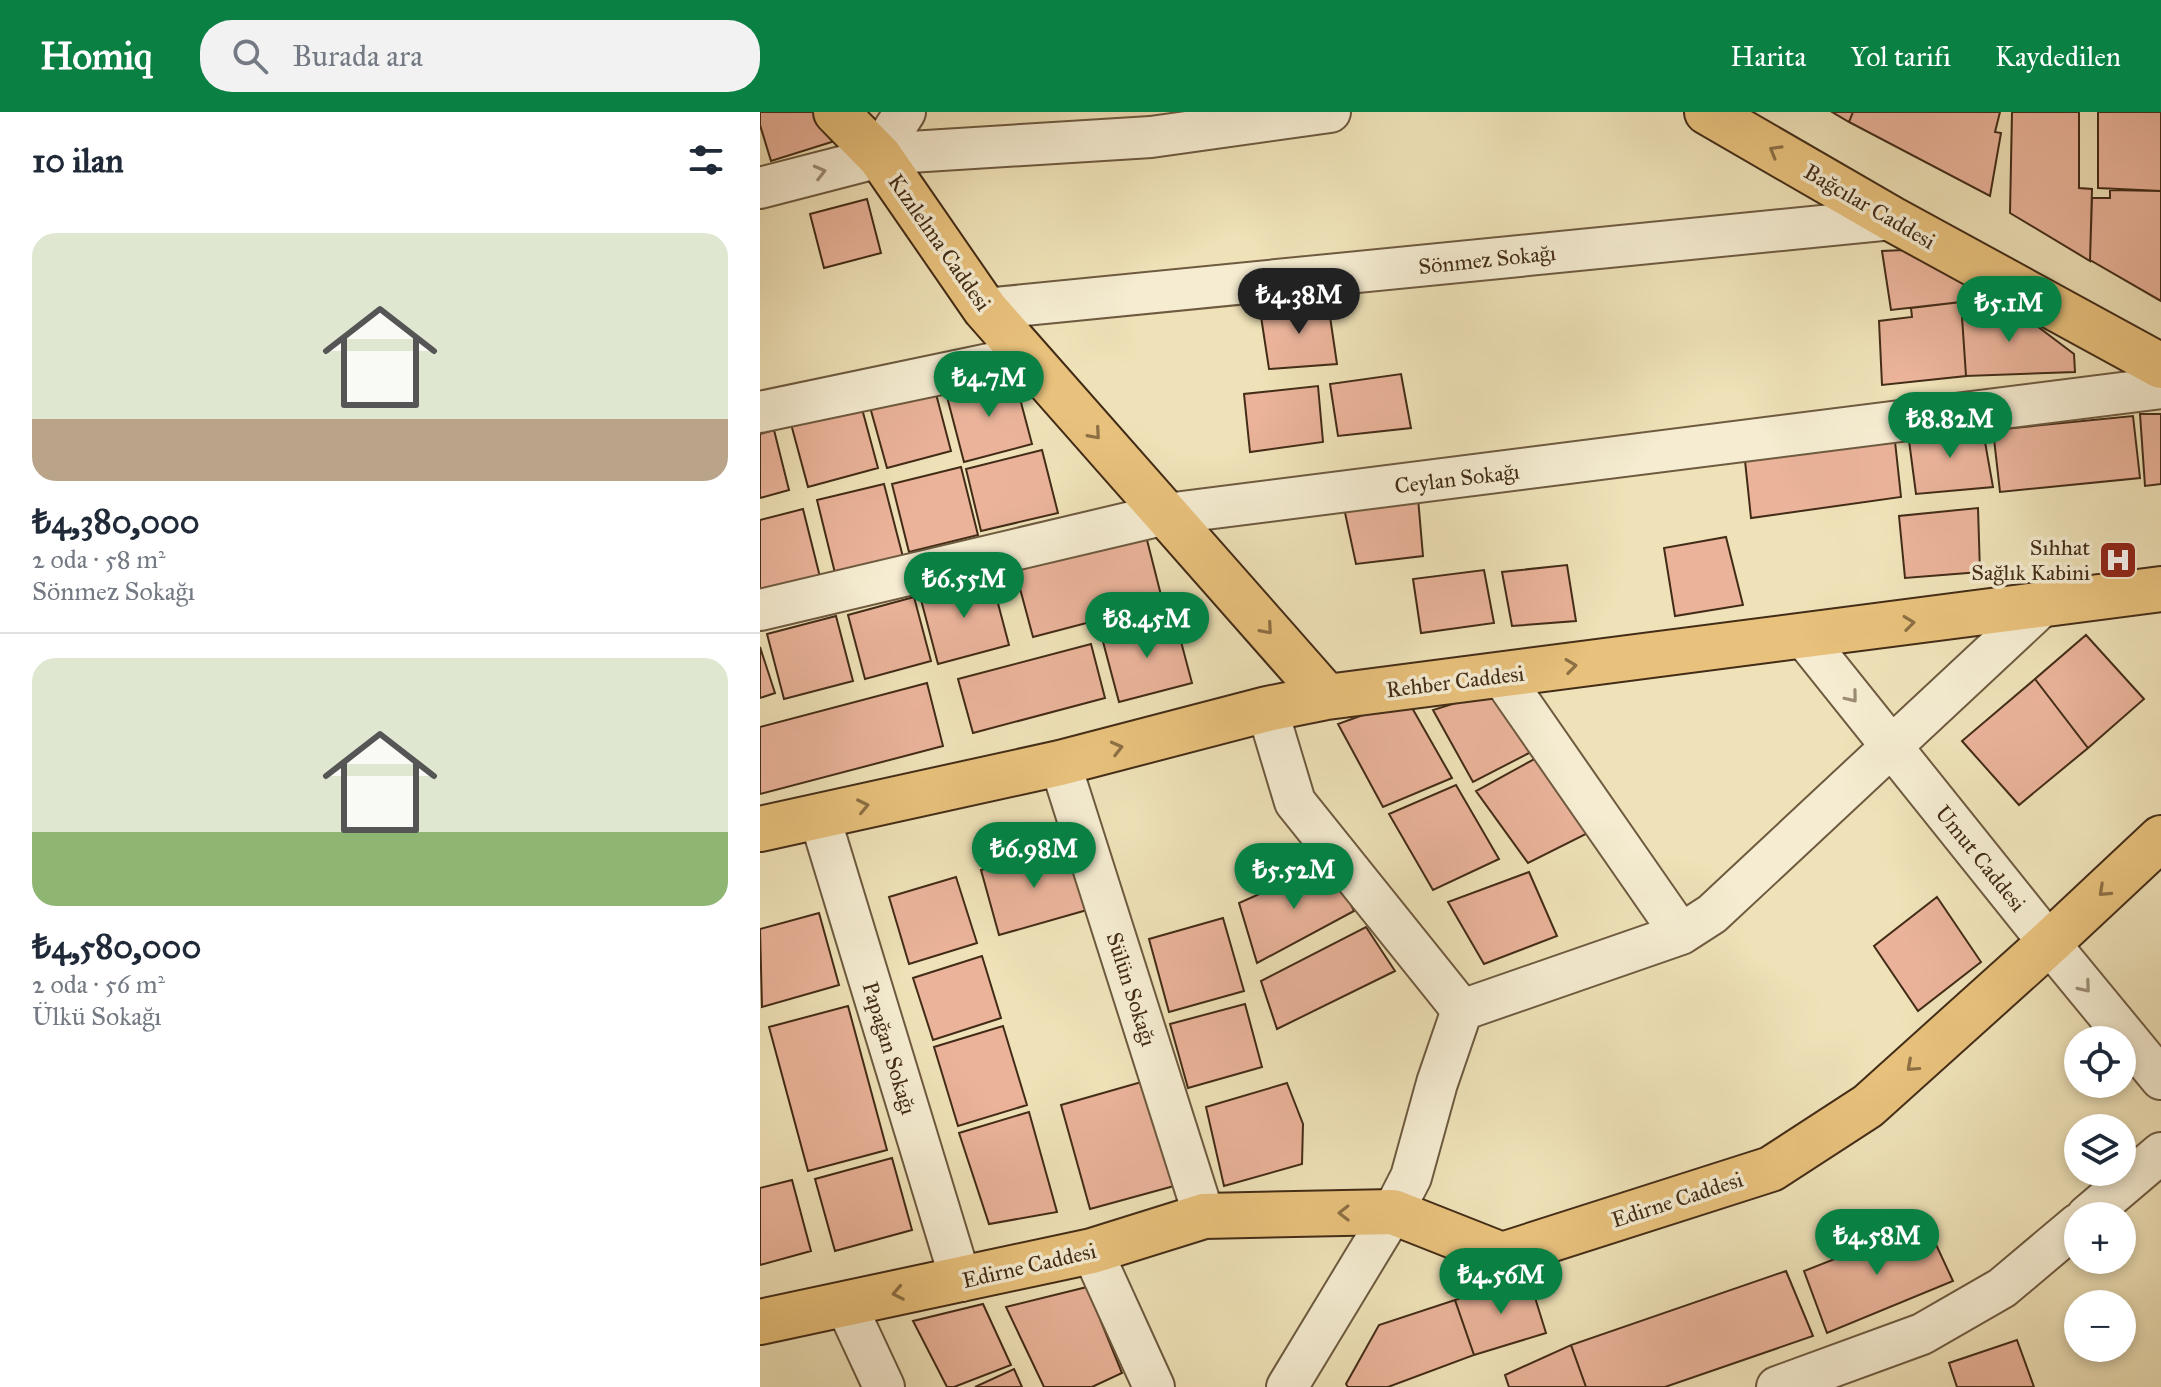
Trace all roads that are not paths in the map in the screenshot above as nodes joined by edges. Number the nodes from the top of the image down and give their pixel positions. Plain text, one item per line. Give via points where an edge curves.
1 (836, 112) edge
2 (905, 112) edge
3 (1707, 112) edge
4 (1314, 113) edge
5 (879, 156) junction
6 (760, 188) edge
7 (1892, 219) junction
8 (985, 309) junction
9 (1027, 356) junction
10 (2161, 366) edge
11 (2161, 388) edge
12 (760, 412) edge
13 (1166, 514) junction
14 (2161, 589) edge
15 (2043, 605) junction
16 (760, 610) edge
17 (1803, 636) junction
18 (1501, 675) junction
19 (1327, 697) junction
20 (1267, 709) junction
21 (1893, 748) junction
22 (1060, 763) junction
23 (819, 815) junction
24 (760, 829) edge
25 (2161, 838) edge
26 (1681, 934) junction
27 (2049, 943) junction
28 (1462, 1010) junction
29 (2161, 1079) edge
30 (2161, 1153) edge
31 (2103, 1202) edge
32 (1393, 1212) junction
33 (1204, 1216) junction
34 (2064, 1236) edge
35 (1092, 1251) junction
36 (961, 1281) junction
37 (845, 1303) junction
38 (760, 1322) edge
39 (884, 1387) edge
40 (1154, 1387) edge
41 (1287, 1387) edge
42 (1777, 1387) edge

1 - 5 main road, Kızılelma Caddesi
2 - 5 street
7 -> 3 main road, Bağcılar Caddesi
4 - 5 street via 1151,137
6 -> 5 street
5 - 8 main road, Kızılelma Caddesi
7 - 8 street, Sönmez Sokağı
7 - 10 main road, Bağcılar Caddesi
8 - 9 main road, Kızılelma Caddesi
9 - 12 street
9 -> 13 main road, Kızılelma Caddesi
11 - 13 street, Ceylan Sokağı
13 - 16 street, Ceylan Sokağı
13 -> 19 main road, Kızılelma Caddesi
14 - 15 main road, Rehber Caddesi
17 -> 15 main road, Rehber Caddesi
15 - 21 street
18 -> 17 main road, Rehber Caddesi
17 -> 21 street, Umut Caddesi
18 - 19 main road, Rehber Caddesi
18 - 26 street
19 - 20 main road, Rehber Caddesi
22 -> 20 main road, Rehber Caddesi
20 - 28 street via 1295,802
21 - 26 street via 1712,914
21 - 27 street, Umut Caddesi
23 -> 22 main road, Rehber Caddesi
22 - 33 street, Sülün Sokağı
23 - 24 main road, Rehber Caddesi
23 - 36 street, Papağan Sokağı
25 -> 27 main road, Edirne Caddesi
26 - 28 street
27 -> 29 street, Umut Caddesi
27 -> 32 main road, Edirne Caddesi via 1868,1106 1771,1169 1502,1255
28 - 32 street via 1411,1177
30 - 31 street
32 -> 33 main road, Edirne Caddesi
32 - 41 street
33 - 35 main road, Edirne Caddesi
34 - 42 street via 2002,1288 1922,1334
35 - 36 main road, Edirne Caddesi
35 - 40 street
36 -> 37 main road, Edirne Caddesi
37 - 38 main road, Edirne Caddesi
37 - 39 street

